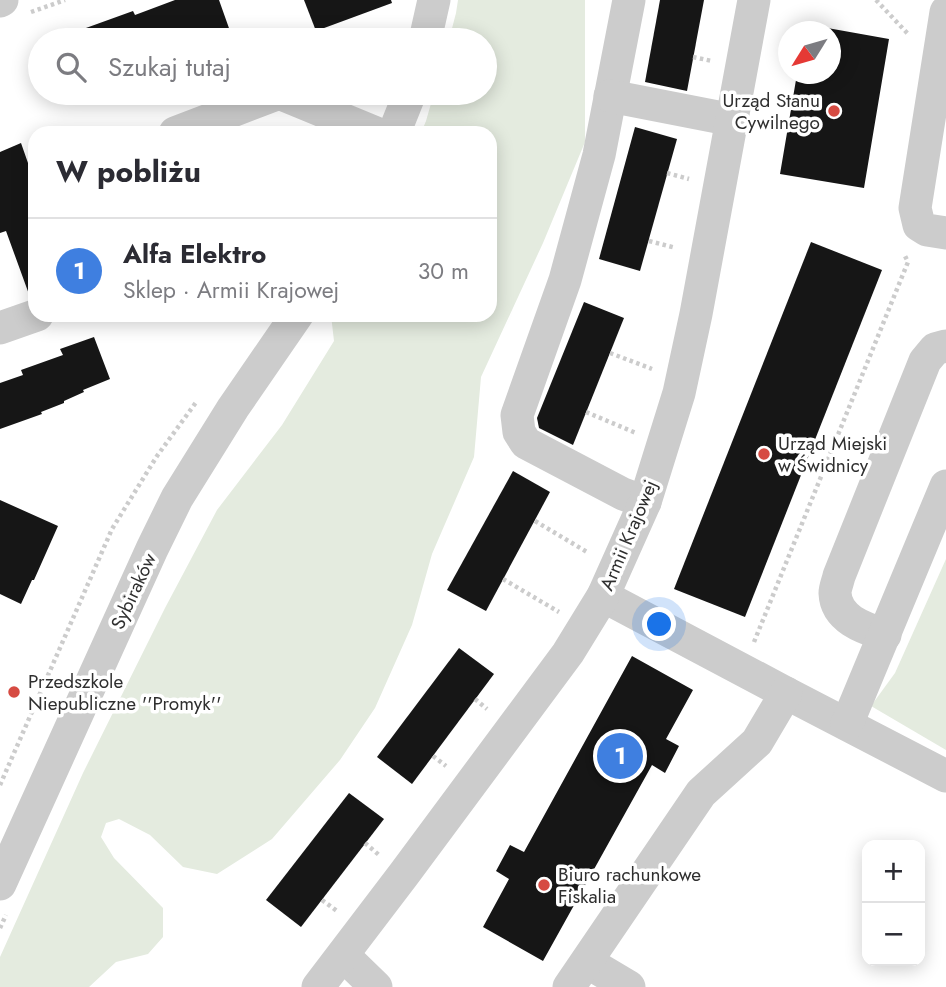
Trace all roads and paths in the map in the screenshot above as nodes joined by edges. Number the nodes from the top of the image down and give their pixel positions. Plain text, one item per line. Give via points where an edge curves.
1 (434, 0) edge
2 (629, 0) edge
3 (754, 0) edge
4 (876, 0) edge
5 (428, 28) edge
6 (944, 28) edge
7 (940, 93) edge
8 (610, 96) junction
9 (248, 105) edge
10 (308, 105) edge
11 (405, 105) edge
12 (733, 120) junction
13 (193, 126) edge
14 (359, 126) edge
15 (397, 126) edge
16 (934, 162) edge
17 (667, 173) dead end
18 (700, 182) dead end
19 (946, 233) edge
20 (649, 241) dead end
21 (687, 251) dead end
22 (903, 252) dead end
23 (28, 318) edge
24 (292, 322) edge
25 (0, 328) edge
26 (946, 346) edge
27 (610, 353) dead end
28 (663, 373) dead end
29 (586, 412) dead end
30 (643, 436) dead end
31 (946, 486) edge
32 (645, 502) junction
33 (534, 521) dead end
34 (597, 558) dead end
35 (503, 579) dead end
36 (603, 596) junction
37 (558, 622) dead end
38 (885, 635) junction
39 (743, 638) dead end
40 (786, 693) junction
41 (847, 724) junction
42 (946, 776) edge
43 (0, 884) edge
44 (343, 955) junction
45 (578, 974) edge
46 (318, 987) edge
47 (376, 987) edge
48 (629, 987) edge

1 - 5 street
2 - 8 street
3 - 12 street, Armii Krajowej
4 - 6 path via 926,52
6 - 7 street
7 - 16 street
8 - 12 street
8 - 32 street via 565,280 517,415 526,443
9 - 13 street
10 - 14 street
11 - 15 street
12 - 32 street, Armii Krajowej via 679,393
16 - 19 street via 915,208 919,225
17 - 18 path
20 - 21 path
22 - 39 path via 908,262 754,643
23 - 25 street
24 - 43 street, Sybiraków via 177,498
26 - 38 street via 935,349 925,361 835,593 841,612 860,626
27 - 28 path
29 - 30 path
31 - 38 street
32 - 36 street, Armii Krajowej
33 - 34 path
35 - 37 path via 563,614
36 - 40 street
36 - 44 street, Armii Krajowej via 568,653
38 - 41 street
40 - 41 street
40 - 45 street via 757,742 701,793
41 - 42 street
44 - 46 street, Armii Krajowej
44 - 47 street
45 - 48 street

